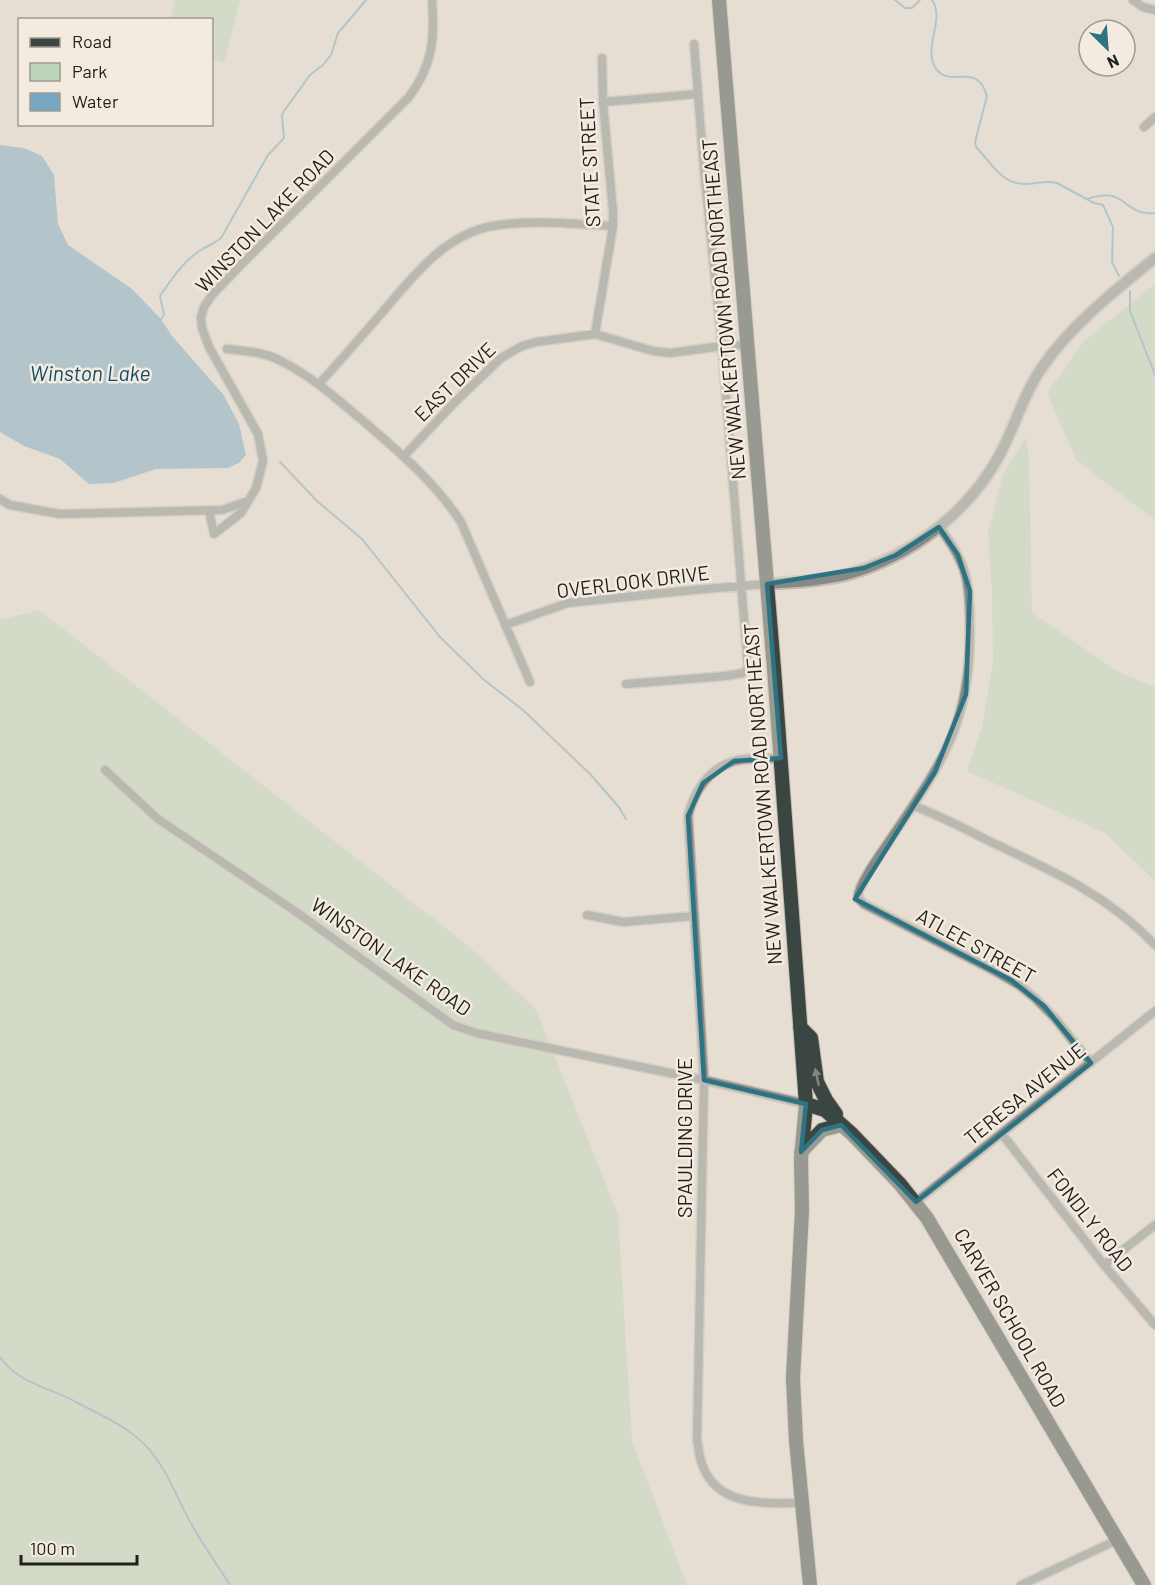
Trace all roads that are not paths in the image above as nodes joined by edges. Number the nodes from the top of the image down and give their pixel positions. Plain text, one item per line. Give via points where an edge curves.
1 (432, 0) edge
2 (719, 0) edge
3 (1133, 0) edge
4 (1155, 10) edge
5 (694, 44) dead end
6 (602, 58) dead end
7 (698, 94) junction
8 (603, 102) junction
9 (1155, 117) edge
10 (1144, 127) dead end
11 (613, 226) junction
12 (1155, 258) edge
13 (595, 334) junction
14 (747, 345) junction
15 (722, 346) junction
16 (227, 349) dead end
17 (320, 384) junction
18 (404, 456) junction
19 (0, 499) edge
20 (249, 501) junction
21 (209, 511) junction
22 (939, 527) junction
23 (767, 584) junction
24 (742, 587) junction
25 (505, 625) junction
26 (530, 682) dead end
27 (626, 684) dead end
28 (781, 758) junction
29 (105, 770) dead end
30 (914, 806) junction
31 (587, 915) dead end
32 (693, 916) junction
33 (1155, 945) edge
34 (1155, 1011) edge
35 (800, 1027) junction
36 (1091, 1062) junction
37 (704, 1080) junction
38 (806, 1104) junction
39 (841, 1125) junction
40 (1002, 1134) junction
41 (801, 1152) junction
42 (916, 1202) junction
43 (1155, 1225) edge
44 (1104, 1265) junction
45 (1155, 1325) edge
46 (803, 1503) junction
47 (1117, 1540) junction
48 (810, 1585) edge
49 (1021, 1585) edge
50 (1144, 1585) edge

1 - 20 street, WINSTON LAKE ROAD via 431,50 424,73 409,97 219,288 201,313 204,338 261,444 262,468
2 - 14 main road, NEW WALKERTOWN ROAD NORTHEAST
3 - 4 street
5 - 7 street
6 - 8 street, STATE STREET
7 - 8 street
7 - 15 street
8 - 11 street, STATE STREET
9 - 10 street
11 - 13 street, STATE STREET
11 - 17 street via 523,224 493,226 465,235 439,252 410,281
12 - 22 street via 1053,352 1035,378 991,470
13 - 15 street, EAST DRIVE via 670,353
13 - 18 street, EAST DRIVE via 550,339 510,352 480,377
14 - 15 street, EAST DRIVE
14 - 23 main road, NEW WALKERTOWN ROAD NORTHEAST
15 - 24 street
16 - 17 street via 279,360
17 - 18 street
18 - 25 street via 446,499 461,522
19 - 21 street via 10,505 60,514
20 - 21 street
20 - 21 street, WINSTON LAKE ROAD via 241,513 214,534
22 - 23 street via 902,552 864,568 837,576
22 - 30 street via 958,555 968,582 968,677 955,732
23 - 24 street, OVERLOOK DRIVE
23 - 28 main road, NEW WALKERTOWN ROAD NORTHEAST
24 - 25 street, OVERLOOK DRIVE via 568,603
24 - 27 street via 747,671
25 - 26 street
28 - 32 street, SPAULDING DRIVE via 734,761 703,783 692,800 688,816
28 - 35 main road, NEW WALKERTOWN ROAD NORTHEAST
29 - 37 street, WINSTON LAKE ROAD via 158,819 295,910 453,1024 476,1033
30 - 33 street via 1090,891
30 - 36 street, ATLEE STREET via 868,874 858,898 1019,985 1055,1018
31 - 32 street via 623,922
32 - 37 street, SPAULDING DRIVE
34 - 36 street, TERESA AVENUE
35 - 38 main road, NEW WALKERTOWN ROAD NORTHEAST
39 -> 35 main road via 817,1082 811,1038
36 - 40 street, TERESA AVENUE
37 - 38 street, WINSTON LAKE ROAD
37 - 46 street, SPAULDING DRIVE via 698,1441 702,1465 713,1484 730,1496 748,1502
38 - 39 main road, CARVER SCHOOL ROAD via 825,1110
38 - 41 main road, NEW WALKERTOWN ROAD NORTHEAST
39 - 41 main road via 822,1130
39 - 42 main road, CARVER SCHOOL ROAD
40 - 42 street, TERESA AVENUE
40 - 44 street, FONDLY ROAD
41 - 46 main road, NEW WALKERTOWN ROAD NORTHEAST via 794,1378
42 - 47 main road, CARVER SCHOOL ROAD
43 - 44 street
44 - 45 street, FONDLY ROAD
46 - 48 main road, NEW WALKERTOWN ROAD NORTHEAST
47 - 49 street
47 - 50 main road, CARVER SCHOOL ROAD

